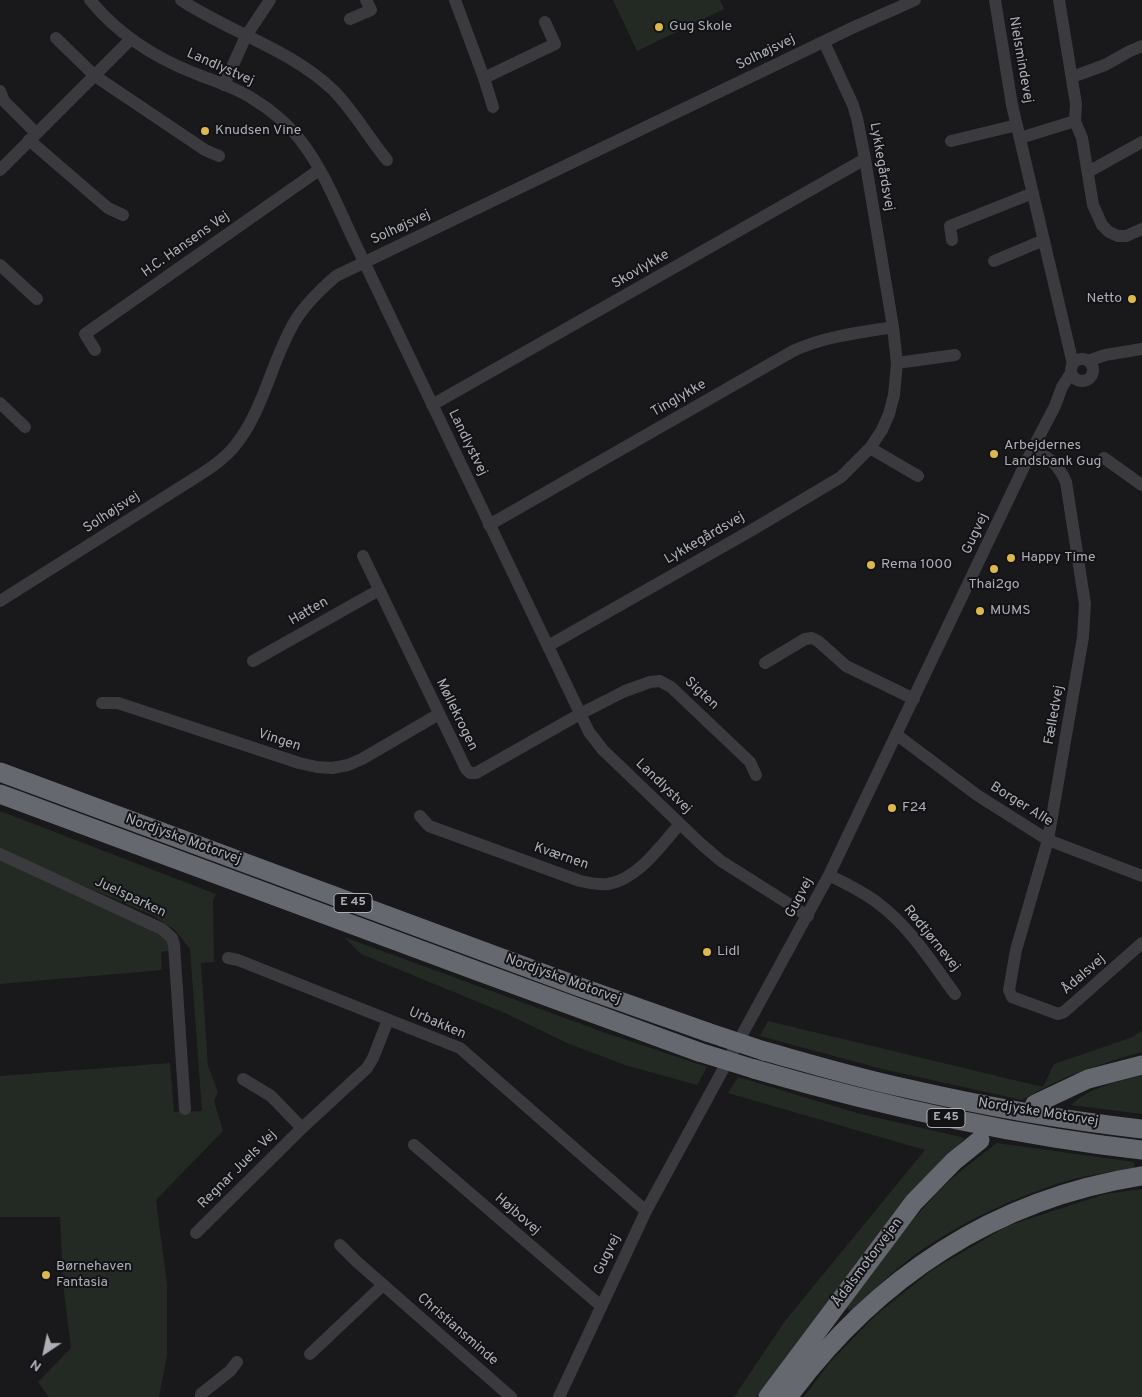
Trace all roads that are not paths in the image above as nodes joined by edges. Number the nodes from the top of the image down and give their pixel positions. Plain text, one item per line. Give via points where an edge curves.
1 (90, 0) edge
2 (181, 0) edge
3 (270, 0) edge
4 (366, 0) edge
5 (455, 0) edge
6 (915, 0) edge
7 (995, 0) edge
8 (1059, 0) edge
9 (350, 19) dead end
10 (545, 22) dead end
11 (246, 36) junction
12 (56, 38) dead end
13 (130, 40) junction
14 (824, 42) junction
15 (1142, 46) edge
16 (95, 76) junction
17 (1072, 77) junction
18 (484, 78) junction
19 (224, 85) junction
20 (0, 91) edge
21 (493, 107) dead end
22 (1075, 121) junction
23 (1017, 125) junction
24 (32, 137) junction
25 (1020, 138) junction
26 (951, 141) dead end
27 (1142, 142) edge
28 (219, 156) dead end
29 (865, 159) junction
30 (387, 160) dead end
31 (0, 170) edge
32 (319, 170) junction
33 (1088, 172) junction
34 (1033, 193) junction
35 (123, 216) dead end
36 (1142, 229) edge
37 (952, 240) dead end
38 (1044, 240) junction
39 (994, 261) dead end
40 (364, 262) junction
41 (0, 266) edge
42 (37, 299) dead end
43 (893, 327) junction
44 (1142, 349) edge
45 (95, 350) dead end
46 (955, 355) dead end
47 (897, 363) junction
48 (1081, 368) junction
49 (0, 403) edge
50 (432, 405) junction
51 (25, 427) dead end
52 (870, 448) junction
53 (1032, 450) junction
54 (1104, 458) dead end
55 (918, 476) dead end
56 (1142, 485) edge
57 (490, 525) junction
58 (363, 556) dead end
59 (379, 590) junction
60 (0, 601) edge
61 (548, 646) junction
62 (253, 661) dead end
63 (765, 663) dead end
64 (914, 699) junction
65 (102, 703) dead end
66 (439, 714) junction
67 (580, 714) junction
68 (897, 735) junction
69 (0, 772) edge
70 (756, 775) dead end
71 (0, 794) edge
72 (420, 816) dead end
73 (680, 824) junction
74 (1048, 840) junction
75 (0, 854) edge
76 (829, 875) junction
77 (1142, 876) edge
78 (808, 916) junction
79 (1142, 943) edge
80 (228, 958) dead end
81 (955, 994) dead end
82 (1012, 997) joint
83 (388, 1020) junction
84 (1142, 1065) edge
85 (243, 1079) dead end
86 (1035, 1104) dead end
87 (185, 1109) dead end
88 (302, 1128) junction
89 (1142, 1129) edge
90 (980, 1140) dead end
91 (414, 1145) dead end
92 (1142, 1150) edge
93 (1142, 1176) edge
94 (646, 1211) junction
95 (196, 1233) dead end
96 (340, 1245) dead end
97 (383, 1285) junction
98 (601, 1306) junction
99 (310, 1354) dead end
100 (237, 1362) dead end
101 (201, 1397) edge
102 (511, 1397) edge
103 (559, 1397) edge
104 (768, 1397) edge
105 (788, 1397) edge

1 - 13 street, Landlystvej
2 - 11 street
3 - 11 street
4 - 9 street via 371,10
5 - 18 street
6 - 14 street, Solhøjsvej
7 - 23 street, Nielsmindevej
8 - 17 street
10 - 18 street via 555,44
11 - 19 street
11 - 30 street via 307,69 332,89 352,110
12 - 16 street
13 - 16 street
13 - 19 street, Landlystvej via 162,60
14 - 29 street, Lykkegårdsvej via 853,105
14 - 40 street, Solhøjsvej
15 - 17 street
16 - 24 street
16 - 28 street via 205,150
17 - 22 street
18 - 21 street
19 - 32 street, Landlystvej via 252,98 275,115 301,140
20 - 24 street via 4,102
22 - 25 street
22 - 33 street via 1082,138
23 - 25 street, Nielsmindevej
23 - 26 street, Nielsmindevej
24 - 31 street
24 - 35 street via 108,208
25 - 34 street, Nielsmindevej
27 - 33 street
29 - 43 street, Lykkegårdsvej
29 - 50 street, Skovlykke
32 - 40 street, Landlystvej
32 - 45 street, H.C. Hansens Vej via 85,334
33 - 36 street via 1093,205 1102,225 1118,236
34 - 37 street via 949,221
34 - 38 street, Nielsmindevej
38 - 39 street
38 - 48 street, Nielsmindevej via 1067,332
40 - 50 street, Landlystvej
40 - 60 street, Solhøjsvej via 336,276 296,319 249,426 228,453 204,472
41 - 42 street
43 - 47 street, Lykkegårdsvej
43 - 57 street, Tinglykke via 809,343
44 - 48 street, Gugvej
46 - 47 street
47 - 52 street, Lykkegårdsvej via 889,414
48 - 53 street, Gugvej via 1055,406
49 - 51 street
50 - 57 street, Landlystvej
52 - 55 street
52 - 61 street, Lykkegårdsvej via 828,486
53 - 64 street, Gugvej
53 - 74 street, Fælledvej via 1049,457 1066,482 1085,604 1084,637
54 - 56 street
57 - 61 street, Landlystvej
58 - 59 street, Møllekrogen
59 - 62 street, Hatten
59 - 66 street, Møllekrogen
61 - 67 street, Landlystvej
63 - 64 street via 812,638 846,666
64 - 68 street, Gugvej
65 - 66 street, Vingen via 118,703 299,763 332,768 362,759
66 - 67 street, Møllekrogen via 470,773 476,773
67 - 70 street, Sigten via 625,691 660,681 671,687 750,762
67 - 73 street, Landlystvej via 603,750
68 - 74 street, Borger Alle via 977,795
68 - 76 street, Gugvej
69 - 89 highway, Nordjyske Motorvej / E 45, bridge via 577,986 764,1051 972,1103
71 - 92 highway, Nordjyske Motorvej / E 45, bridge via 754,1070 970,1124
72 - 73 street, Kværnen via 429,826 595,884 621,880 633,873
73 - 78 street, Landlystvej via 721,860
74 - 77 street, Borger Alle
74 - 82 street, Fælledvej via 1016,950 1008,990
75 - 87 street, Juelsparken via 162,929 172,938
76 - 78 street, Gugvej
76 - 81 street, Rødtjørnevej via 878,903 899,921
78 - 94 street, Gugvej
79 - 82 street, Ådalsvej via 1064,1012 1058,1014
80 - 83 street, Urbakken
83 - 88 street, Regnar Juels Vej via 367,1068
83 - 94 street, Urbakken via 460,1048
84 - 86 highway via 1088,1079
85 - 88 street via 271,1096
88 - 95 street, Regnar Juels Vej
90 - 104 highway, Ådalsmotorvejen via 914,1202
91 - 98 street, Højbovej
93 - 105 highway via 1069,1192 1026,1207 953,1243 899,1280 857,1318 812,1365
94 - 98 street, Gugvej
96 - 97 street, Christiansminde
97 - 99 street
97 - 102 street, Christiansminde
98 - 103 street, Gugvej
100 - 101 street

